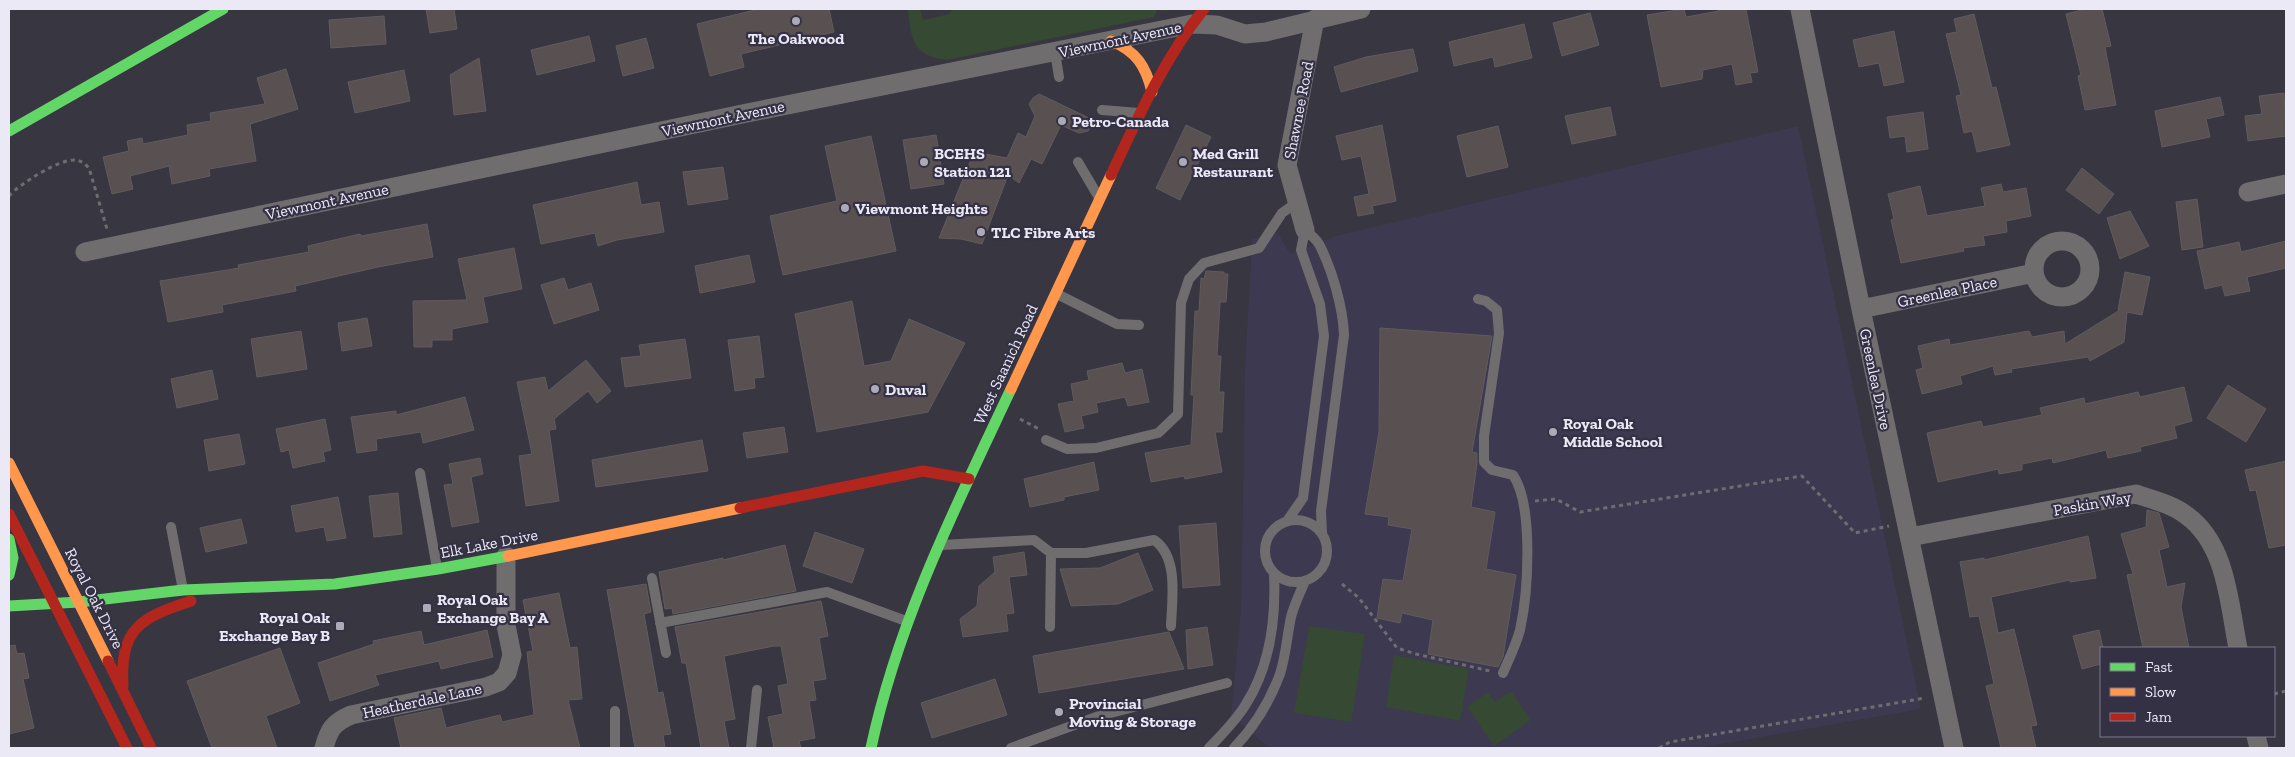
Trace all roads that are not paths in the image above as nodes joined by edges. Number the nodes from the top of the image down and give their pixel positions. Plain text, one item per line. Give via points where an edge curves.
1 (223, 9) edge
2 (1204, 9) edge
3 (1361, 9) edge
4 (1800, 9) edge
5 (1315, 19) junction
6 (1192, 24) junction
7 (1111, 41) junction
8 (1055, 52) junction
9 (1060, 77) dead end
10 (1152, 92) junction
11 (1102, 110) dead end
12 (1140, 113) junction
13 (13, 129) edge
14 (9, 136) edge
15 (1078, 162) dead end
16 (2286, 184) edge
17 (2248, 192) dead end
18 (1100, 199) junction
19 (1296, 203) junction
20 (1305, 230) junction
21 (86, 252) dead end
22 (2034, 273) dead end
23 (1056, 294) junction
24 (1478, 299) dead end
25 (1861, 309) junction
26 (1139, 325) dead end
27 (1046, 440) dead end
28 (9, 463) edge
29 (420, 473) dead end
30 (969, 479) junction
31 (9, 514) edge
32 (1287, 521) junction
33 (172, 527) dead end
34 (1908, 530) junction
35 (1322, 534) junction
36 (9, 539) edge
37 (938, 545) junction
38 (1051, 553) junction
39 (506, 556) junction
40 (438, 570) junction
41 (1274, 574) junction
42 (9, 575) edge
43 (652, 578) dead end
44 (1304, 581) junction
45 (231, 588) junction
46 (184, 590) junction
47 (79, 602) junction
48 (54, 604) junction
49 (9, 606) edge
50 (907, 621) junction
51 (660, 623) junction
52 (1171, 626) dead end
53 (1050, 627) dead end
54 (2238, 647) edge
55 (666, 653) dead end
56 (1503, 673) road end
57 (1228, 683) dead end
58 (757, 690) dead end
59 (123, 692) junction
60 (615, 712) dead end
61 (127, 748) edge
62 (151, 748) edge
63 (324, 748) edge
64 (615, 748) edge
65 (751, 748) edge
66 (871, 748) edge
67 (1011, 748) edge
68 (1208, 748) edge
69 (1234, 748) edge
70 (1954, 748) edge

1 - 13 main road
2 - 6 main road, West Saanich Road
3 - 5 street, Viewmont Avenue
4 - 25 street, Greenlea Drive
5 - 6 street, Viewmont Avenue via 1245,34 1217,26
5 - 19 street, Shawnee Road via 1287,165
6 - 7 street, Viewmont Avenue
6 - 10 main road, West Saanich Road
7 - 8 street, Viewmont Avenue
7 - 10 main road via 1128,47 1138,57 1148,72
8 - 9 lane
8 - 21 street, Viewmont Avenue via 746,113
10 - 12 main road, West Saanich Road
11 - 12 lane
12 - 18 main road, West Saanich Road
13 - 14 main road
15 - 18 lane
16 - 17 street
18 - 23 main road, West Saanich Road
19 - 20 street, Shawnee Road
19 - 27 lane via 1282,213 1259,248 1204,263 1189,279 1181,303 1178,414 1172,420 1158,432 1096,448 1068,449
20 - 32 lane via 1301,250 1320,304 1324,336 1303,498
20 - 35 lane via 1318,243 1340,299 1344,320 1321,511
22 - 25 street, Greenlea Place
23 - 26 lane via 1118,324
23 - 30 main road, West Saanich Road
24 - 56 lane via 1497,310 1499,333 1484,436 1484,462 1492,470 1513,476 1520,485 1527,556 1519,631
25 - 34 street, Greenlea Drive
28 - 47 main road, Royal Oak Drive
29 - 40 lane
30 - 37 main road, West Saanich Road
30 - 39 main road, Elk Lake Drive via 923,471
31 - 48 main road
32 - 35 lane via 1307,522
32 - 41 lane via 1272,531 1265,548
33 - 46 lane
34 - 54 street, Paskin Way via 2136,494 2164,503 2187,515 2202,530 2219,557
34 - 70 street, Greenlea Drive
35 - 44 lane via 1326,543 1325,562 1313,577
36 - 42 main road via 13,558
37 - 38 lane via 1034,540
37 - 50 main road, West Saanich Road
38 - 52 lane via 1086,553 1154,540 1163,546 1173,579
38 - 53 lane
39 - 40 main road, Elk Lake Drive
39 - 63 street, Heatherdale Lane via 506,624 512,655 507,673 499,682 351,715 338,721 328,733
40 - 45 main road, Elk Lake Drive via 335,584
41 - 44 lane via 1283,580
41 - 68 lane via 1276,605 1266,658 1247,703
43 - 51 lane
44 - 69 lane via 1291,616 1280,674 1250,729
45 - 46 main road, Elk Lake Drive
45 - 59 main road via 161,610 131,632 124,644 120,666
46 - 47 main road, Elk Lake Drive
47 - 48 main road, Elk Lake Drive
47 - 59 main road, Royal Oak Drive
48 - 49 main road, Elk Lake Drive
48 - 61 main road
50 - 51 lane via 827,592
50 - 66 main road, West Saanich Road via 878,710
51 - 55 lane
57 - 67 lane via 1099,716
58 - 65 lane
59 - 62 main road, Royal Oak Drive
60 - 64 lane

